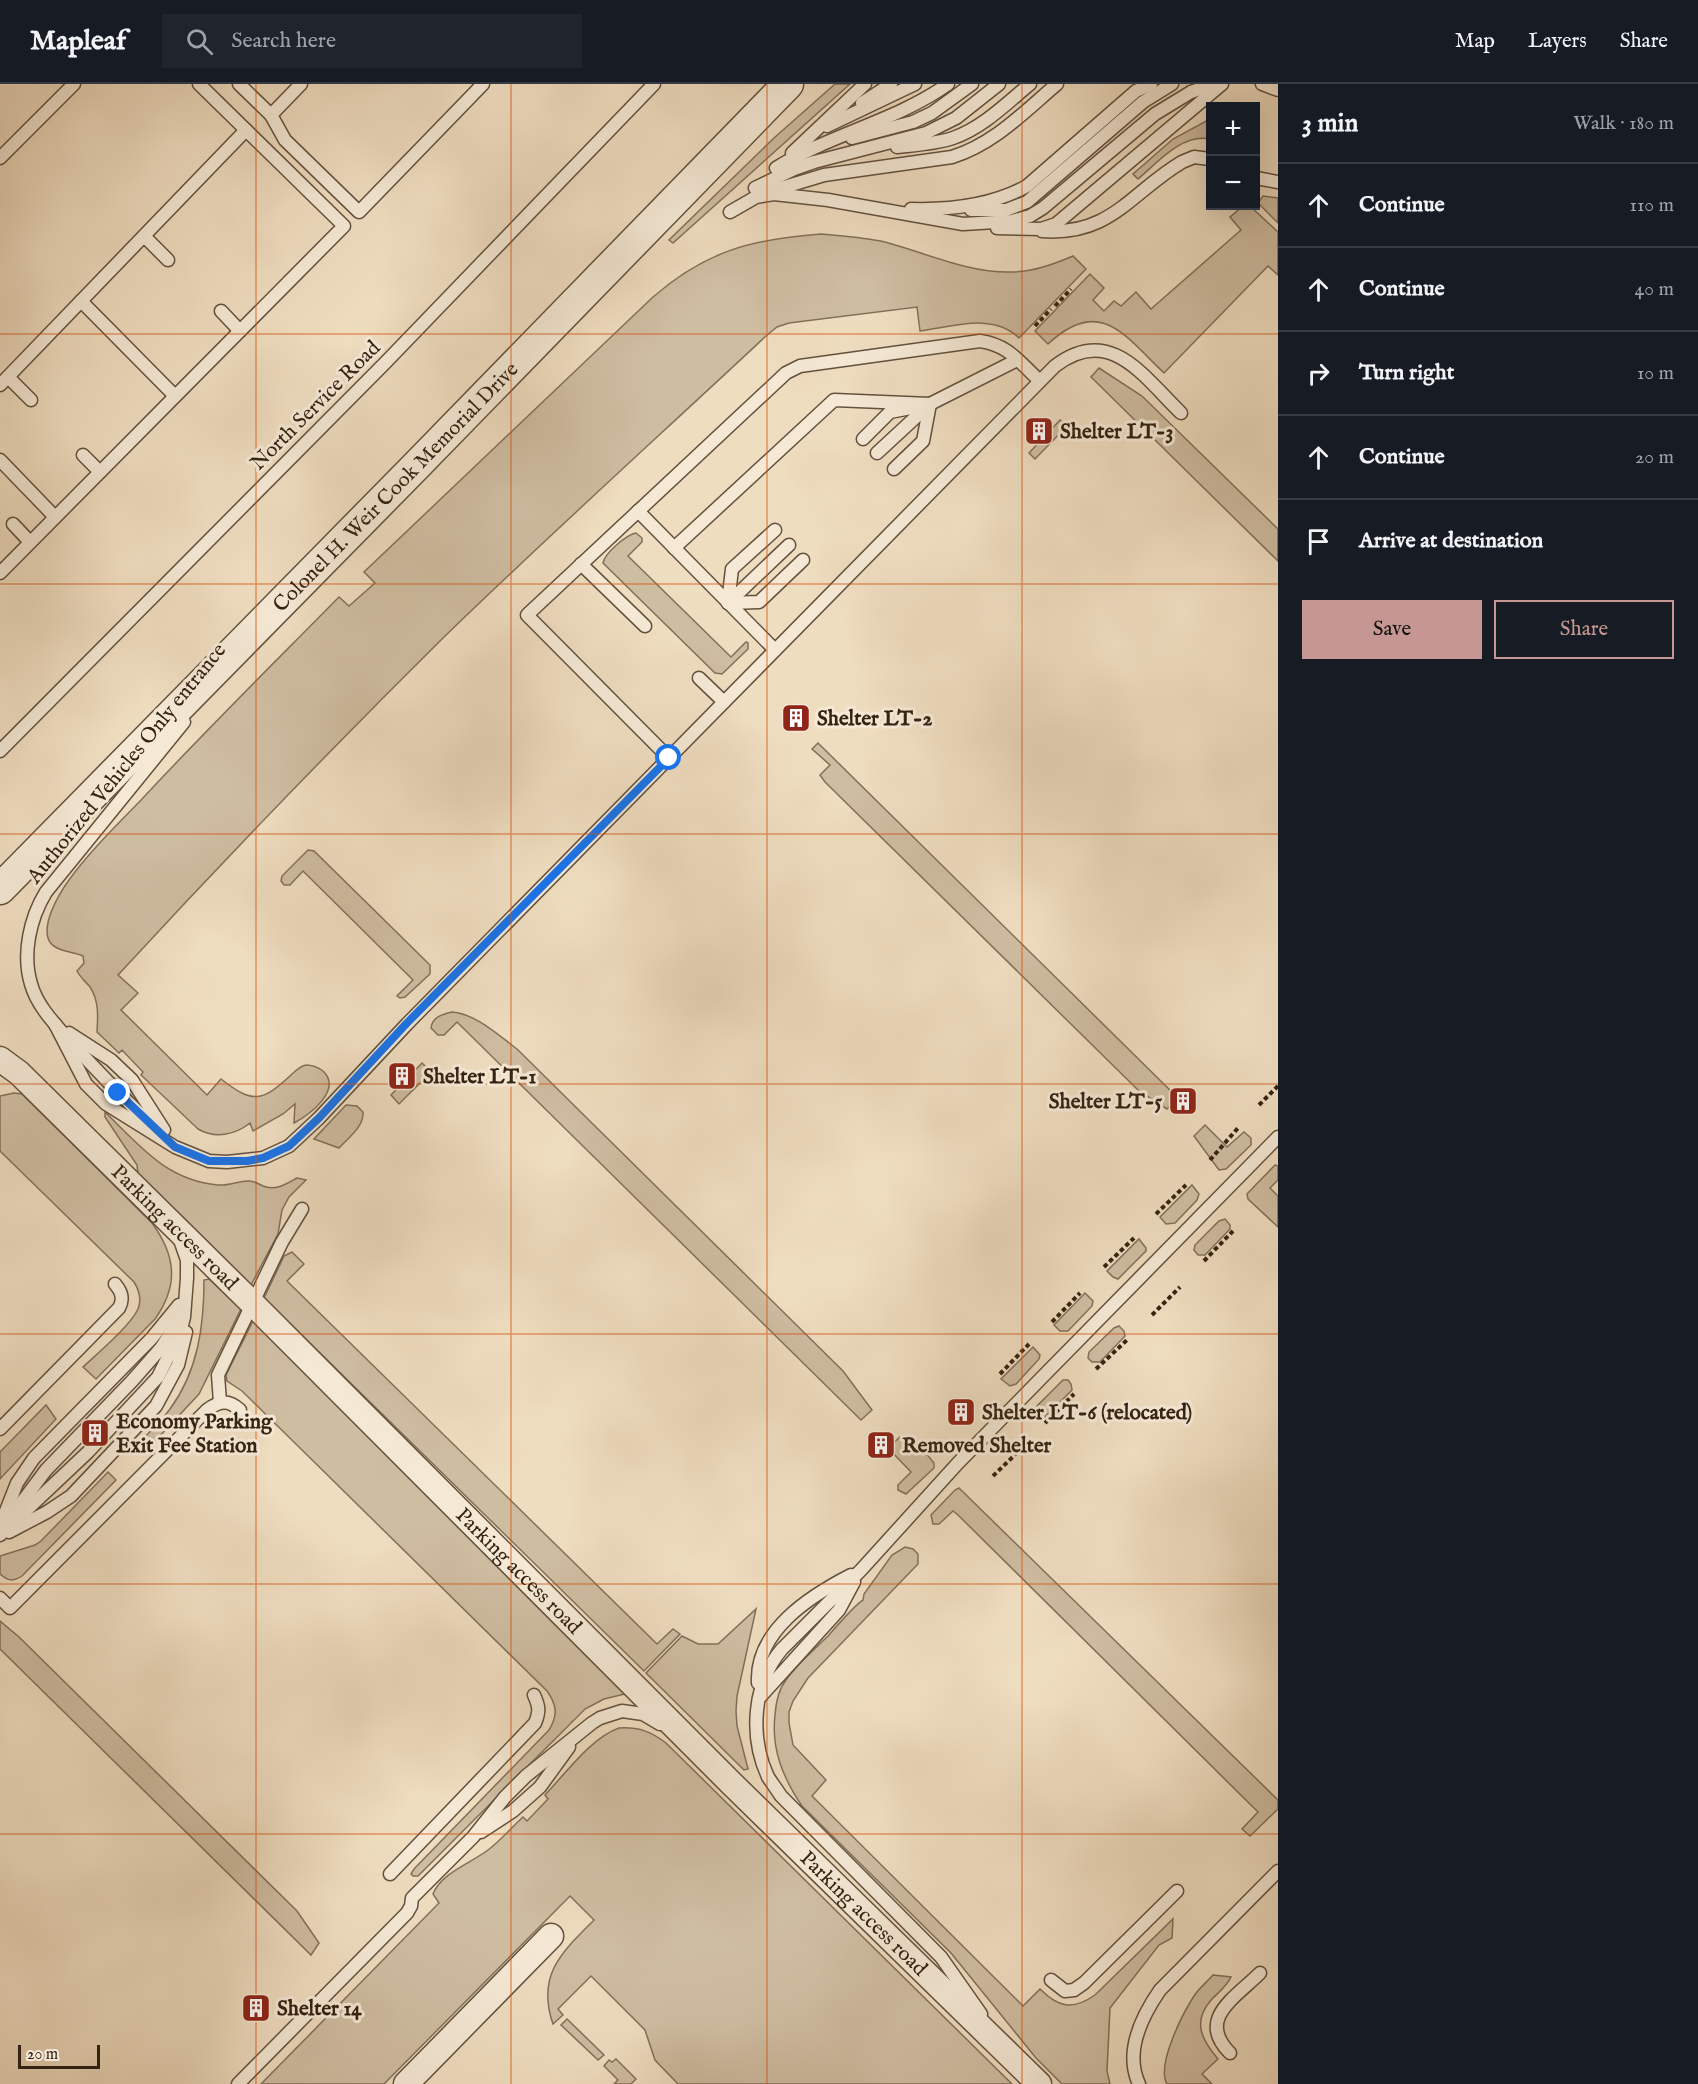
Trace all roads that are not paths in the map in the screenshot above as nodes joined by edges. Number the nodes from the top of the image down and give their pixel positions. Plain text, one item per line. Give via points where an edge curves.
1 (74, 84) edge
2 (200, 84) edge
3 (239, 84) edge
4 (301, 84) edge
5 (483, 84) edge
6 (654, 84) edge
7 (788, 84) edge
8 (865, 84) edge
9 (871, 84) edge
10 (891, 84) edge
11 (915, 84) edge
12 (948, 84) edge
13 (972, 84) edge
14 (999, 84) edge
15 (1030, 84) edge
16 (1057, 84) edge
17 (1151, 84) edge
18 (1172, 84) edge
19 (1213, 84) edge
20 (1222, 84) edge
21 (1262, 84) edge
22 (1278, 90) edge
23 (839, 109) junction
24 (271, 115) junction
25 (833, 123) junction
26 (246, 129) junction
27 (801, 144) junction
28 (820, 145) junction
29 (855, 152) junction
30 (0, 158) edge
31 (1206, 159) edge
32 (776, 168) junction
33 (1260, 179) edge
34 (1278, 182) edge
35 (755, 192) junction
36 (852, 205) junction
37 (924, 209) junction
38 (730, 212) dead end
39 (963, 224) junction
40 (1025, 230) junction
41 (144, 236) junction
42 (168, 260) dead end
43 (81, 301) junction
44 (221, 310) dead end
45 (240, 331) junction
46 (1017, 360) junction
47 (4, 381) edge
48 (1040, 381) junction
49 (175, 396) junction
50 (31, 400) dead end
51 (930, 404) junction
52 (1181, 413) dead end
53 (863, 439) dead end
54 (877, 453) dead end
55 (83, 455) dead end
56 (0, 460) edge
57 (894, 469) dead end
58 (100, 472) junction
59 (638, 511) junction
60 (56, 517) junction
61 (13, 524) dead end
62 (775, 530) dead end
63 (30, 542) junction
64 (789, 545) dead end
65 (674, 548) junction
66 (803, 560) dead end
67 (581, 564) junction
68 (0, 573) edge
69 (282, 602) junction
70 (728, 603) junction
71 (645, 626) dead end
72 (775, 650) junction
73 (699, 678) dead end
74 (724, 702) junction
75 (0, 751) edge
76 (669, 758) junction
77 (0, 889) edge
78 (56, 1024) junction
79 (0, 1059) edge
80 (1278, 1137) edge
81 (175, 1147) junction
82 (302, 1209) dead end
83 (176, 1229) junction
84 (115, 1284) dead end
85 (185, 1298) junction
86 (253, 1304) junction
87 (220, 1402) junction
88 (240, 1410) dead end
89 (0, 1429) edge
90 (0, 1525) edge
91 (0, 1534) edge
92 (861, 1570) junction
93 (0, 1598) edge
94 (534, 1695) dead end
95 (758, 1699) junction
96 (578, 1734) junction
97 (732, 1784) junction
98 (473, 1837) junction
99 (1278, 1870) edge
100 (390, 1874) dead end
101 (1177, 1892) dead end
102 (551, 1936) dead end
103 (1260, 1973) dead end
104 (1051, 1980) dead end
105 (1008, 2053) junction
106 (1230, 2053) dead end
107 (238, 2084) edge
108 (406, 2084) edge
109 (1039, 2084) edge
110 (1139, 2084) edge

1 - 30 lane
2 - 26 lane
3 - 24 lane
4 - 24 lane
5 - 24 lane via 359,212 285,140
6 - 75 lane, North Service Road via 385,363
7 - 69 street, Colonel H. Weir Cook Memorial Drive
8 - 23 lane
9 - 23 lane
10 - 25 lane
11 - 25 lane
12 - 28 lane via 910,107
13 - 28 lane via 913,122
14 - 29 lane via 942,126
15 - 29 lane via 967,132 932,143
16 - 35 lane via 1006,128 968,152 824,175
17 - 37 lane via 1136,91 1027,186 988,202
18 - 37 lane via 1143,102 1034,197 1017,207 994,211
19 - 39 lane via 1191,92 1155,114 1030,216
20 - 40 lane via 1056,224
21 - 22 lane
23 - 27 lane
25 - 27 lane
26 - 41 lane
26 - 45 lane via 344,226
27 - 32 lane
28 - 32 lane
29 - 35 lane via 794,169
31 - 40 lane via 1182,162 1097,224 1068,232
32 - 35 lane
33 - 34 lane
35 - 36 lane
35 - 38 lane
36 - 37 lane
36 - 39 lane
39 - 40 lane
41 - 42 lane
41 - 43 lane
43 - 47 lane
43 - 49 lane
44 - 45 lane
45 - 49 lane
46 - 48 lane
46 - 51 lane
46 - 59 lane via 1004,348 980,341 800,366 786,373
47 - 50 lane
48 - 52 lane via 1067,356 1082,350 1109,351 1136,369
48 - 72 lane
49 - 58 lane
51 - 53 lane via 890,412
51 - 54 lane
51 - 57 lane via 922,441
51 - 65 lane via 834,400
55 - 58 lane
56 - 60 lane
58 - 60 lane
59 - 65 lane
59 - 67 lane
60 - 63 lane
61 - 63 lane
62 - 70 lane via 732,569
63 - 68 lane
64 - 70 lane
65 - 70 lane
66 - 70 lane via 759,602
67 - 71 lane
67 - 76 lane via 527,615
69 - 77 street, Colonel H. Weir Cook Memorial Drive
69 - 78 lane, Authorized Vehicles Only entrance via 40,901 29,938 28,972 34,995
70 - 72 lane
72 - 74 lane
73 - 74 lane
74 - 76 lane
76 - 81 lane via 289,1146 247,1161 227,1162 209,1161
78 - 81 lane via 111,1060 132,1080
78 - 81 lane via 86,1084 106,1104
79 - 83 street, Parking access road
80 - 92 lane via 958,1462
82 - 86 lane
83 - 85 lane via 187,1260
83 - 86 street, Parking access road
84 - 89 lane via 122,1296 119,1308
85 - 90 lane via 151,1339 33,1458 17,1483
85 - 91 lane via 174,1328 160,1348 46,1470
85 - 91 lane via 180,1333 158,1377 88,1452
85 - 91 lane via 185,1338 178,1365 156,1406 71,1496
86 - 87 lane via 218,1375
86 - 97 street, Parking access road
87 - 88 lane via 229,1402
87 - 93 lane via 207,1410 10,1608
92 - 95 lane via 839,1610
92 - 95 lane via 799,1607 772,1636 759,1663
94 - 100 lane via 539,1706 535,1723
95 - 105 lane via 760,1750 768,1776 781,1796 941,1956
96 - 97 lane via 610,1714 643,1714 664,1726
96 - 98 lane via 526,1776
96 - 98 lane via 540,1787 513,1811
97 - 105 street, Parking access road
98 - 107 lane via 412,1898 406,1913
99 - 110 lane via 1160,1990 1150,2005 1135,2044
101 - 104 lane via 1074,1990 1065,1991
102 - 108 street
103 - 106 lane via 1220,2013 1216,2022 1219,2038
105 - 109 street, Parking access road

